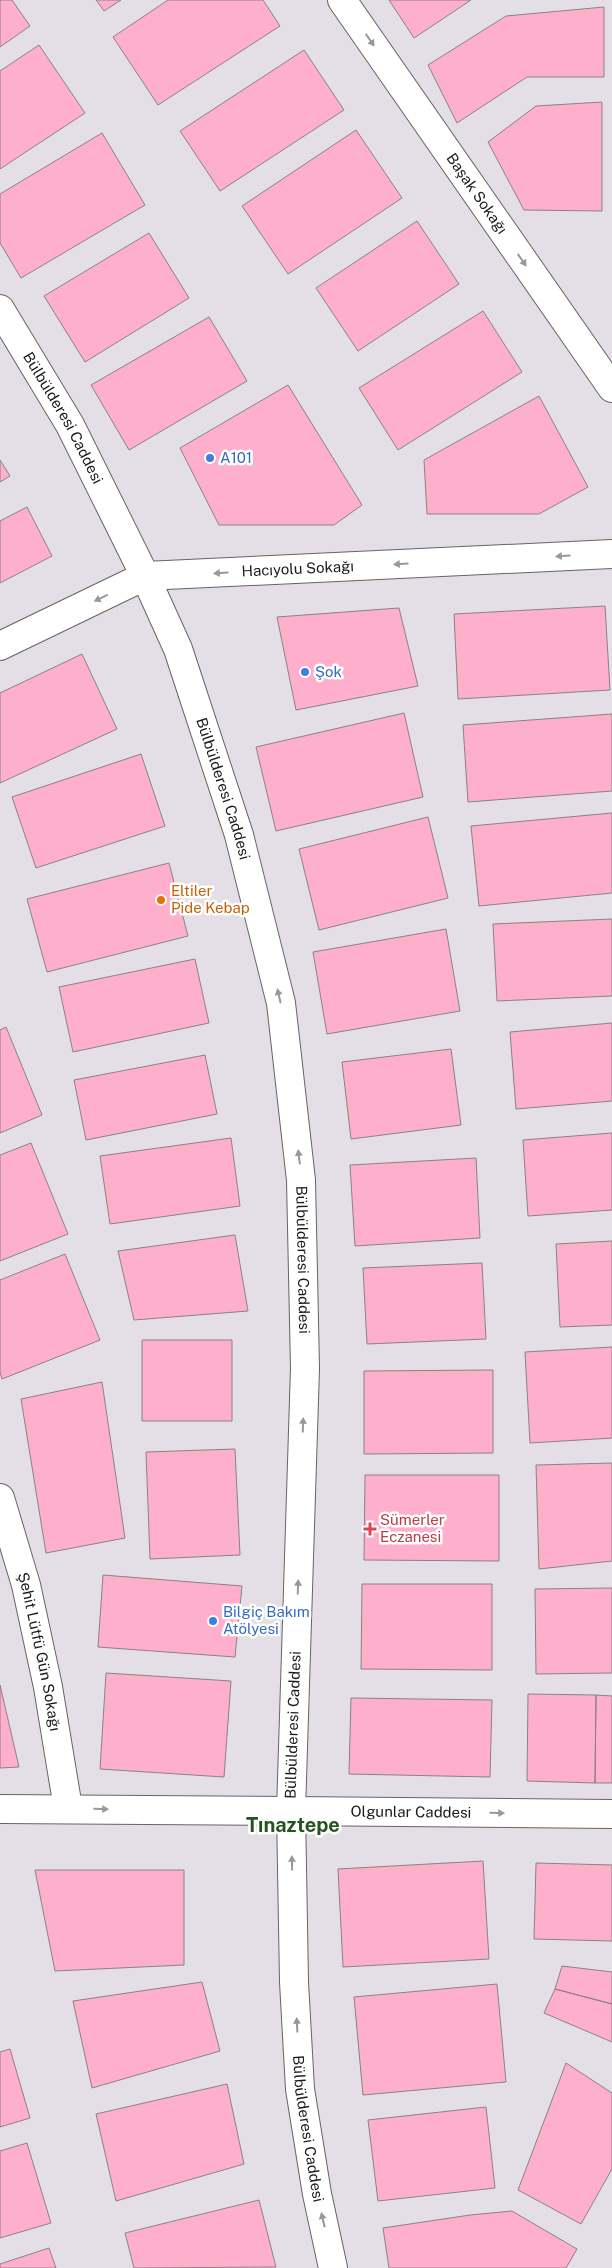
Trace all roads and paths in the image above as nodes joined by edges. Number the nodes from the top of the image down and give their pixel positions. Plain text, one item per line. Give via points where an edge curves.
1 (342, 0) edge
2 (0, 309) edge
3 (612, 388) edge
4 (612, 554) edge
5 (145, 576) junction
6 (0, 646) edge
7 (0, 1498) edge
8 (68, 1808) junction
9 (0, 1809) edge
10 (291, 1811) junction
11 (612, 1814) edge
12 (334, 2268) edge

1 -> 3 street, Başak Sokağı
2 - 5 street, Bülbülderesi Caddesi via 70,425
4 -> 5 street, Hacıyolu Sokağı
5 -> 6 street, Hacıyolu Sokağı
10 -> 5 street, Bülbülderesi Caddesi via 305,1368 301,1180 281,1003 239,835 178,649
7 - 8 street, Şehit Lütfü Gün Sokağı via 26,1585
8 - 9 street, Olgunlar Caddesi
8 -> 10 street, Olgunlar Caddesi
10 -> 11 street, Olgunlar Caddesi
12 -> 10 street, Bülbülderesi Caddesi via 317,2194 300,2089 294,1982

